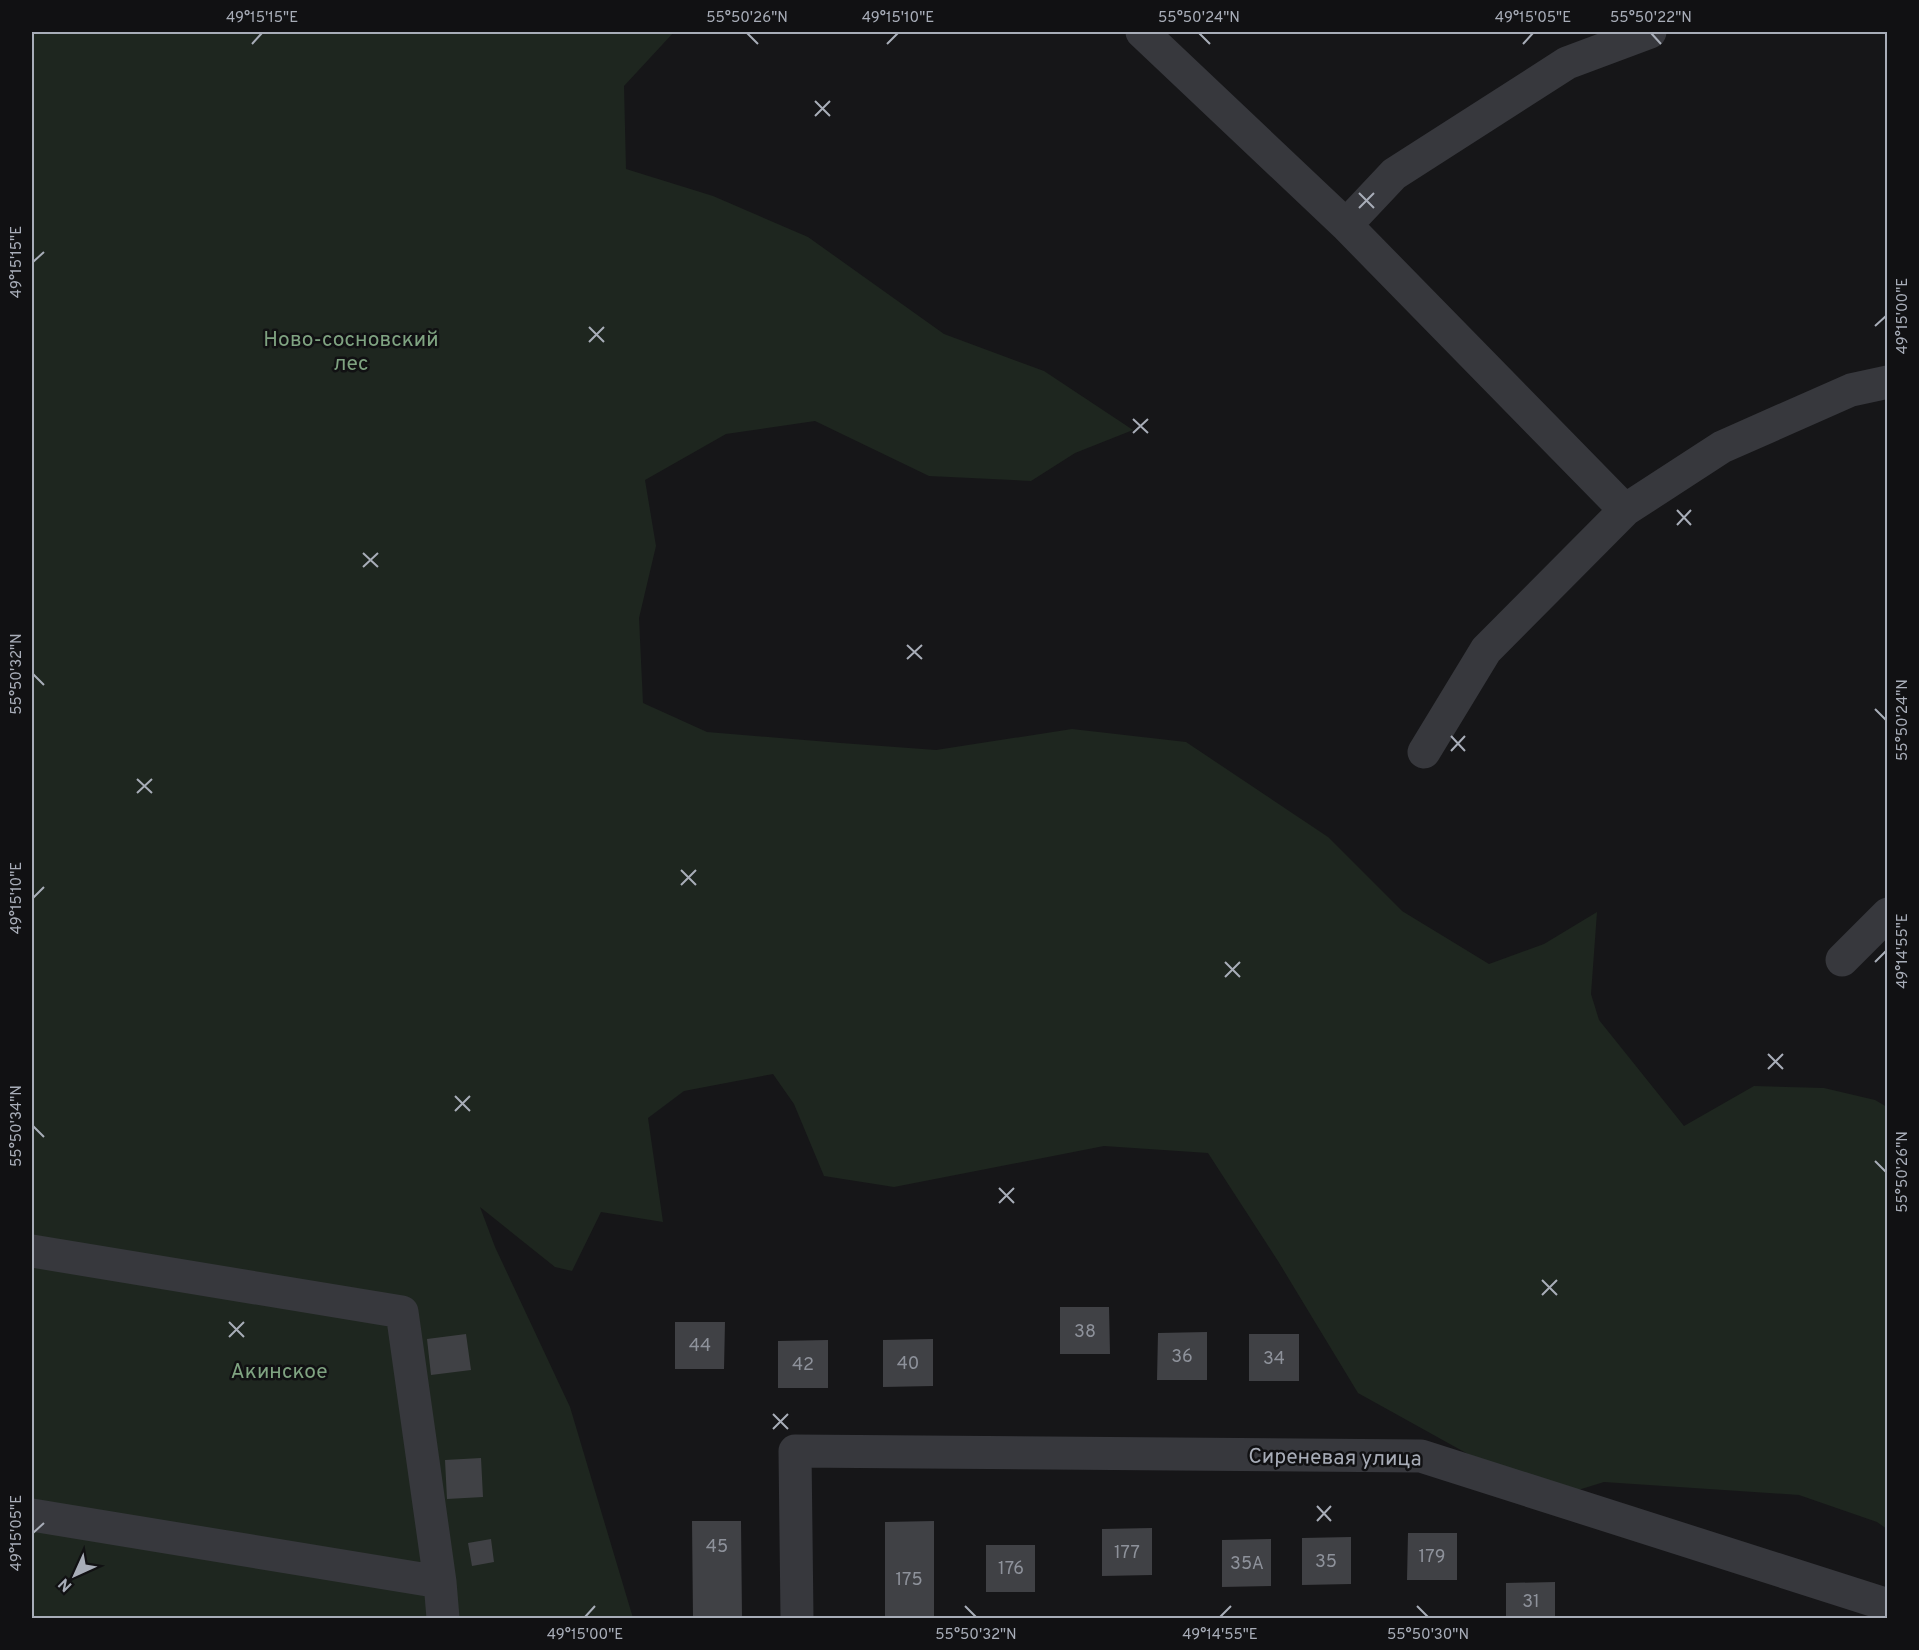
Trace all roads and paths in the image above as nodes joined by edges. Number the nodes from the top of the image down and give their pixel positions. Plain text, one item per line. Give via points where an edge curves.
1 (1142, 32) edge
2 (1650, 32) edge
3 (1346, 225) junction
4 (1887, 382) edge
5 (1625, 510) junction
6 (1424, 752) dead end
7 (1887, 914) edge
8 (1842, 960) dead end
9 (32, 1251) edge
10 (32, 1515) edge
11 (440, 1582) junction
12 (1887, 1605) edge
13 (443, 1618) edge
14 (797, 1618) edge

1 - 3 street
2 - 3 street via 1567,63 1394,174
3 - 5 street
4 - 5 street via 1851,390 1722,447
5 - 6 street via 1486,650
7 - 8 street
9 - 11 street via 402,1312
10 - 11 street
11 - 13 street
12 - 14 street, Сиреневая улица via 1421,1456 795,1451

